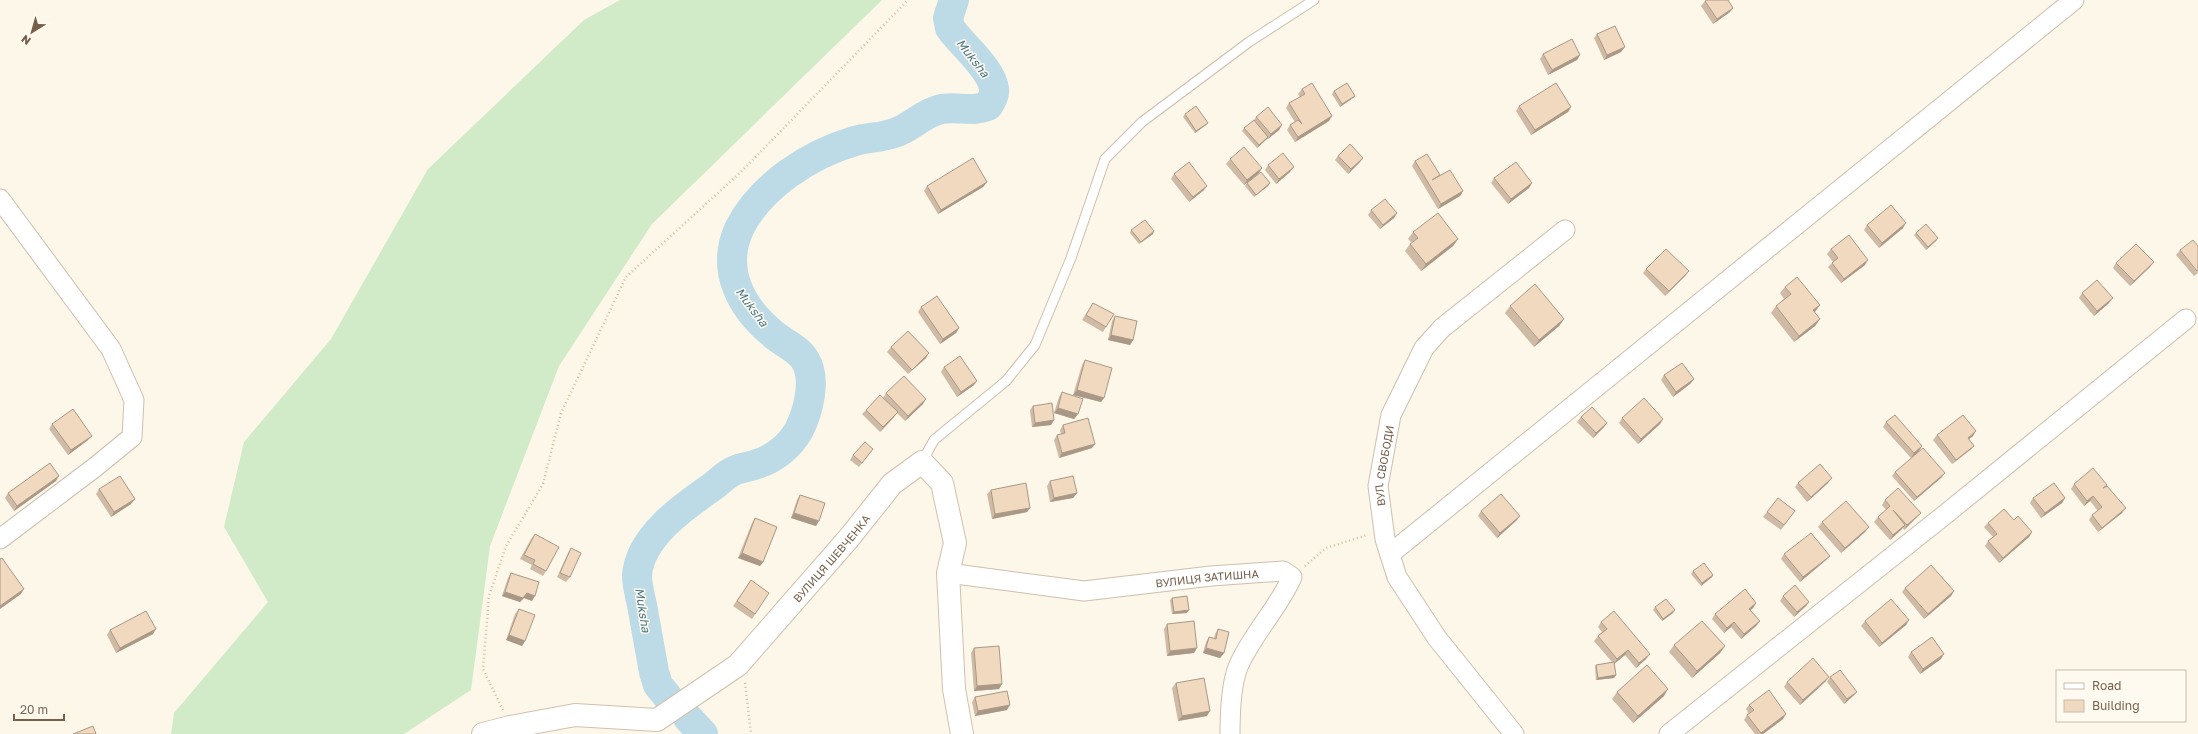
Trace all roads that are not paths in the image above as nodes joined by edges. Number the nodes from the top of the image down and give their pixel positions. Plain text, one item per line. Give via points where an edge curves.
1 (1314, 0) edge
2 (2074, 0) edge
3 (0, 198) edge
4 (1564, 230) dead end
5 (2186, 319) dead end
6 (922, 462) junction
7 (0, 539) edge
8 (1390, 554) junction
9 (948, 573) junction
10 (483, 734) edge
11 (962, 734) edge
12 (1230, 734) edge
13 (1514, 734) edge
14 (1669, 734) edge

1 - 6 lane via 1249,42 1142,122 1105,160 1071,258 1035,345 1006,381 934,440
2 - 8 street
3 - 7 street via 111,349 134,400 132,437
4 - 8 street, ВУЛ. СВОБОДИ via 1442,328 1424,348 1391,415 1378,486
5 - 14 street
6 - 9 street via 942,483 955,543
6 - 10 street, ВУЛИЦЯ ШЕВЧЕНКА via 892,484 849,538 738,665 657,720 575,715
8 - 13 street, ВУЛ. СВОБОДИ via 1397,577 1437,638
9 - 11 street via 954,688
9 - 12 street, ВУЛИЦЯ ЗАТИШНА via 1084,591 1283,571 1292,577 1284,595 1258,631 1238,668 1230,713

